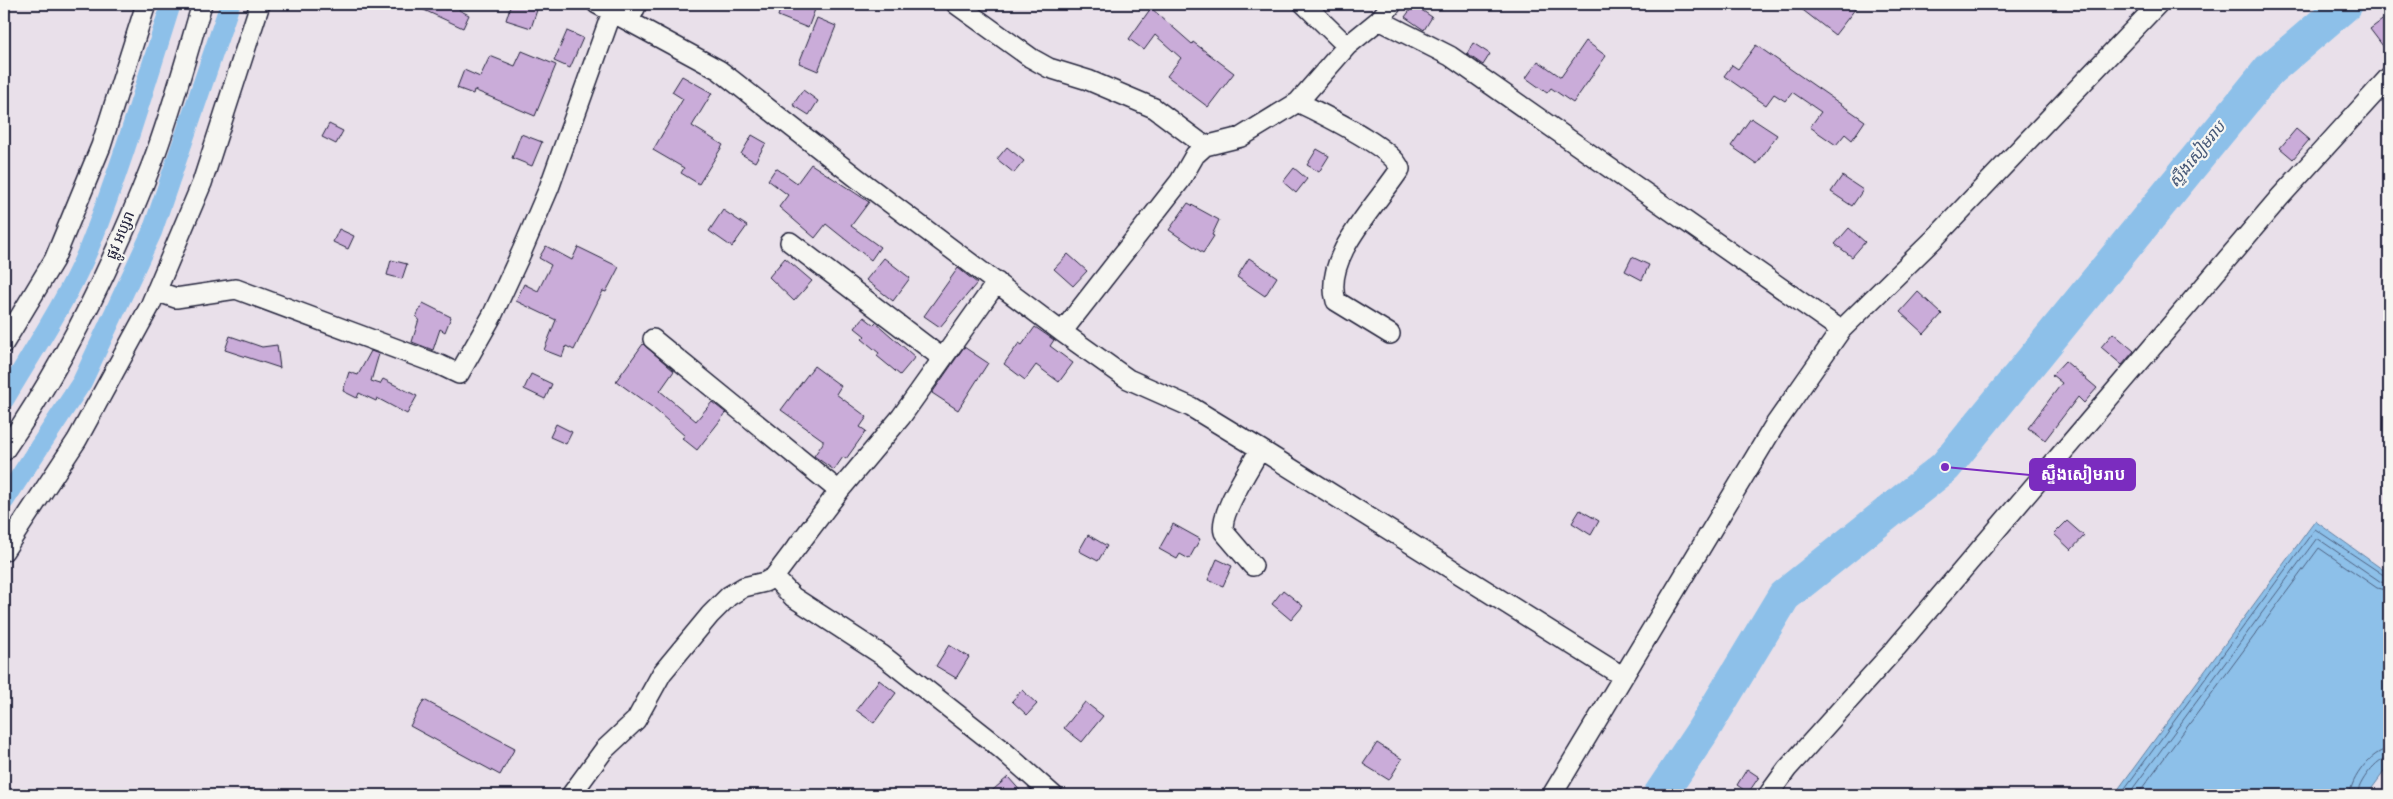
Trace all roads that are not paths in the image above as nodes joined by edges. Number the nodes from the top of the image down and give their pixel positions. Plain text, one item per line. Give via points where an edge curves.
1 (146, 4) edge
2 (202, 4) edge
3 (260, 4) edge
4 (956, 4) edge
5 (1304, 4) edge
6 (1392, 4) edge
7 (2158, 4) edge
8 (604, 8) edge
9 (633, 12) edge
10 (1380, 20) junction
11 (1347, 46) junction
12 (2389, 77) edge
13 (1298, 102) junction
14 (1204, 146) junction
15 (790, 242) dead end
16 (997, 282) junction
17 (156, 291) junction
18 (1841, 330) junction
19 (1062, 332) junction
20 (1390, 334) dead end
21 (653, 339) dead end
22 (4, 343) edge
23 (942, 358) junction
24 (1260, 449) junction
25 (4, 451) edge
26 (839, 492) junction
27 (4, 551) edge
28 (1253, 566) dead end
29 (774, 577) junction
30 (1622, 676) junction
31 (571, 795) edge
32 (1053, 795) edge
33 (1552, 795) edge
34 (1768, 795) edge

1 - 22 street via 101,146 54,260
2 - 25 street, ផ្លូវ អប្សរា via 151,164 102,283 31,412
3 - 17 street via 202,183
4 - 14 street via 1031,58 1154,108
5 - 11 street
6 - 10 street
7 - 18 street via 1934,239
8 - 9 street
8 - 17 street via 549,188 492,316 459,374 236,289 176,298
9 - 16 street via 719,70
10 - 11 street
10 - 18 street via 1450,56
11 - 13 street
12 - 34 street via 2254,226
13 - 14 street via 1241,137
13 - 20 street via 1356,132 1398,161 1400,169 1338,260 1332,289 1336,302
14 - 19 street
15 - 23 street
16 - 19 street
16 - 23 street
17 - 27 street via 77,440
18 - 30 street via 1774,426
19 - 24 street via 1128,379 1190,407
21 - 26 street
23 - 26 street via 901,418
24 - 28 street via 1222,527
24 - 30 street
26 - 29 street
29 - 31 street via 744,587 729,596 710,615 662,673 636,720 604,750
29 - 32 street via 793,596 882,655 1000,748
30 - 33 street

